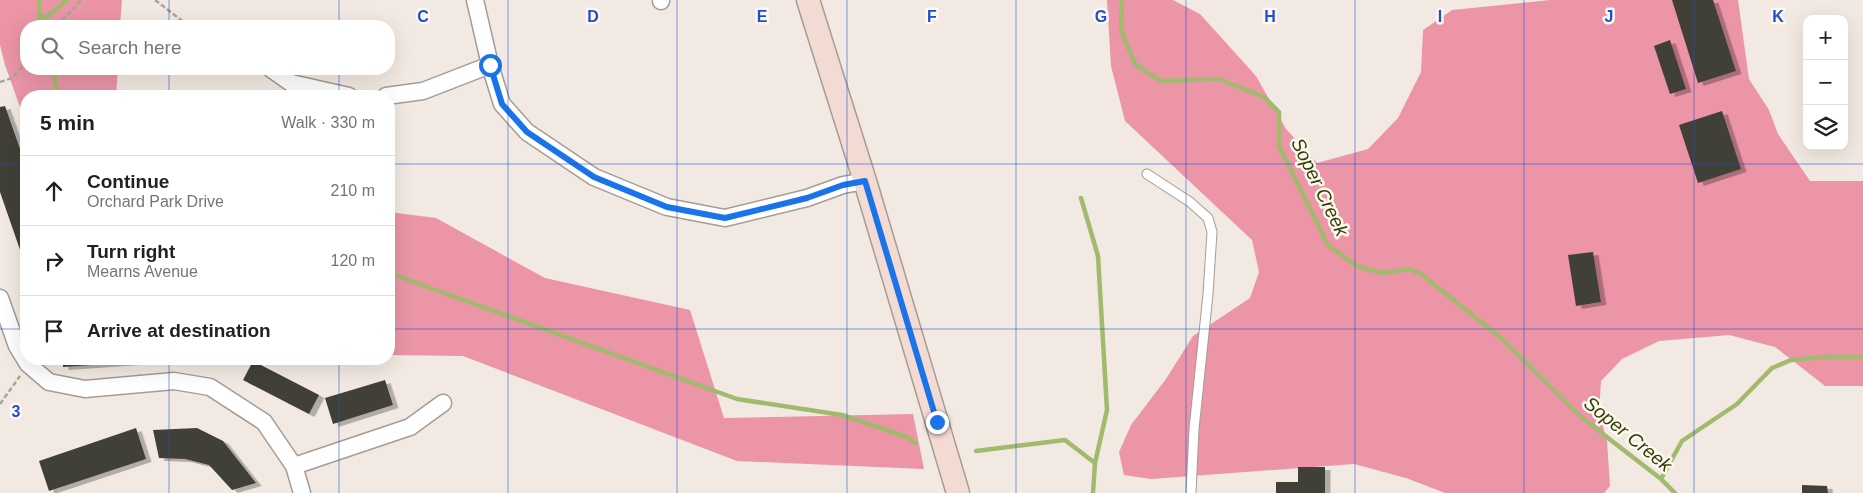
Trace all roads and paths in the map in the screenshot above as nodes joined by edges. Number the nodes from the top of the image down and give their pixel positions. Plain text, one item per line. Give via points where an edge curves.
1 (81, 0) edge
2 (155, 0) edge
3 (475, 0) edge
4 (808, 0) edge
5 (63, 20) edge
6 (181, 20) edge
7 (490, 65) junction
8 (20, 69) edge
9 (280, 75) edge
10 (0, 82) edge
11 (322, 90) edge
12 (395, 95) edge
13 (1147, 174) dead end
14 (865, 181) junction
15 (0, 298) edge
16 (20, 351) edge
17 (27, 365) edge
18 (29, 365) edge
19 (442, 403) dead end
20 (0, 404) edge
21 (294, 466) junction
22 (302, 493) edge
23 (958, 493) edge
24 (1191, 493) edge

1 - 5 path
2 - 6 path
3 - 7 street
4 - 14 street
7 - 12 street via 424,91
7 - 14 street via 502,104 527,132 594,177 667,207 725,218
8 - 10 path via 12,78
9 - 11 street via 291,83
13 - 24 lane via 1208,218 1212,232
14 - 23 street
15 - 16 street
17 - 20 path
18 - 21 street via 49,382 85,390 174,381 210,387 264,422
19 - 21 street via 410,427
21 - 22 street

